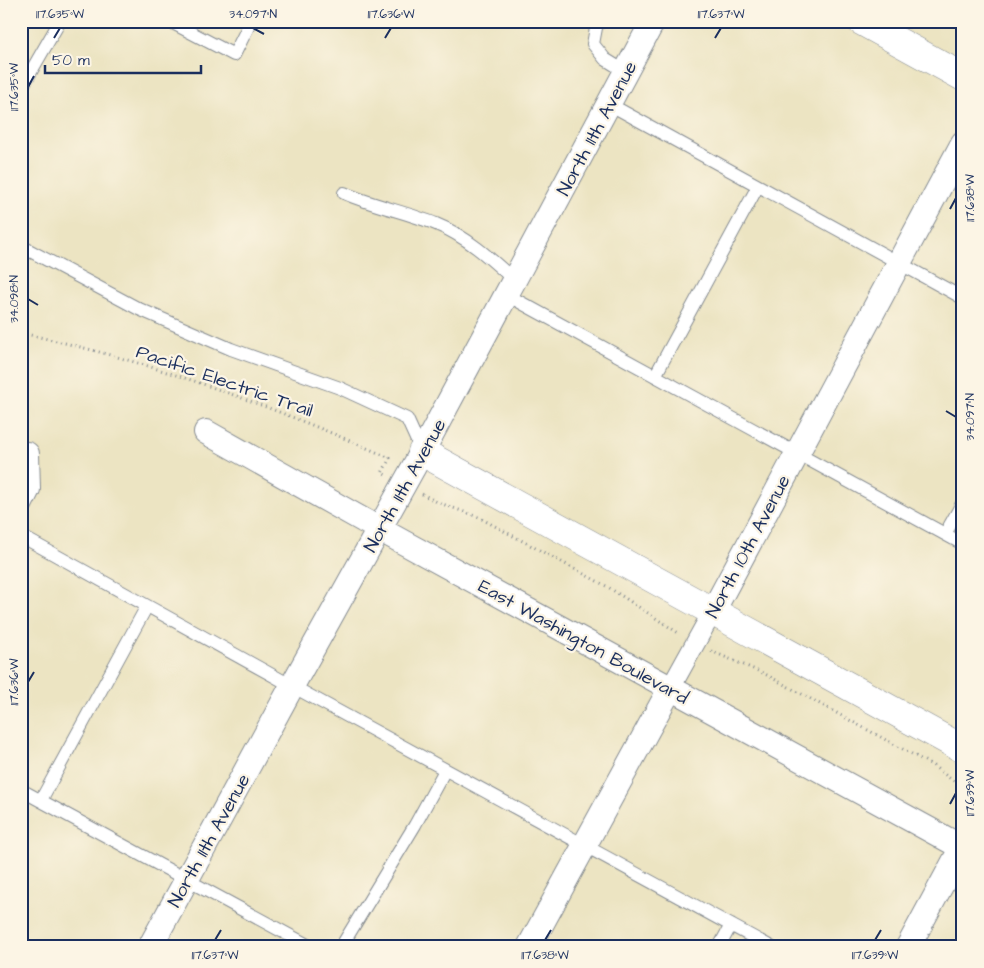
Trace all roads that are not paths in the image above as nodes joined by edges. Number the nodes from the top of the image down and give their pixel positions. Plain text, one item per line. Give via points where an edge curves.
1 (60, 21) edge
2 (169, 21) edge
3 (251, 21) edge
4 (599, 21) edge
5 (653, 21) edge
6 (861, 21) edge
7 (626, 72) junction
8 (963, 77) edge
9 (21, 89) edge
10 (609, 104) junction
11 (963, 143) edge
12 (758, 186) junction
13 (344, 194) dead end
14 (21, 246) edge
15 (899, 263) junction
16 (510, 287) junction
17 (963, 298) edge
18 (655, 376) junction
19 (206, 432) dead end
20 (422, 452) junction
21 (24, 453) edge
22 (797, 453) junction
23 (963, 502) edge
24 (21, 503) edge
25 (379, 530) junction
26 (945, 534) junction
27 (21, 536) edge
28 (963, 544) edge
29 (147, 606) junction
30 (713, 611) junction
31 (292, 686) junction
32 (670, 689) junction
33 (963, 749) edge
34 (445, 770) junction
35 (21, 790) edge
36 (41, 800) junction
37 (584, 844) junction
38 (962, 847) edge
39 (186, 879) junction
40 (731, 925) junction
41 (150, 947) edge
42 (311, 947) edge
43 (341, 947) edge
44 (529, 947) edge
45 (719, 947) edge
46 (771, 947) edge
47 (908, 947) edge

1 - 9 lane
2 - 3 lane via 234,55
4 - 7 lane via 593,44 605,59
5 - 7 street, North 11th Avenue
6 - 8 street
7 - 10 street, North 11th Avenue
10 - 12 lane
10 - 16 street, North 11th Avenue
11 - 15 street, North 10th Avenue
12 - 15 lane
12 - 18 lane
13 - 16 lane via 436,224 451,232 486,254
14 - 20 lane via 139,310 231,349 340,388 407,418
15 - 17 lane
15 - 22 street, North 10th Avenue
16 - 18 lane
16 - 20 street, North 11th Avenue
18 - 22 lane
19 - 25 street, East Washington Boulevard
20 - 25 street, North 11th Avenue
20 - 30 street
21 - 24 street via 28,488
22 - 26 lane
22 - 30 street, North 10th Avenue
23 - 26 lane
25 - 31 street, North 11th Avenue
25 - 32 street, East Washington Boulevard
26 - 28 lane
27 - 29 lane
29 - 31 lane
29 - 36 lane
30 - 32 street, North 10th Avenue
30 - 33 street
31 - 34 lane
31 - 39 street, North 11th Avenue
32 - 37 street, North 10th Avenue
32 - 38 street, East Washington Boulevard
34 - 37 lane
34 - 43 lane
35 - 36 lane
36 - 39 lane
37 - 40 lane
37 - 44 street, North 10th Avenue
38 - 47 street
39 - 41 street, North 11th Avenue
39 - 42 lane
40 - 45 lane
40 - 46 lane

